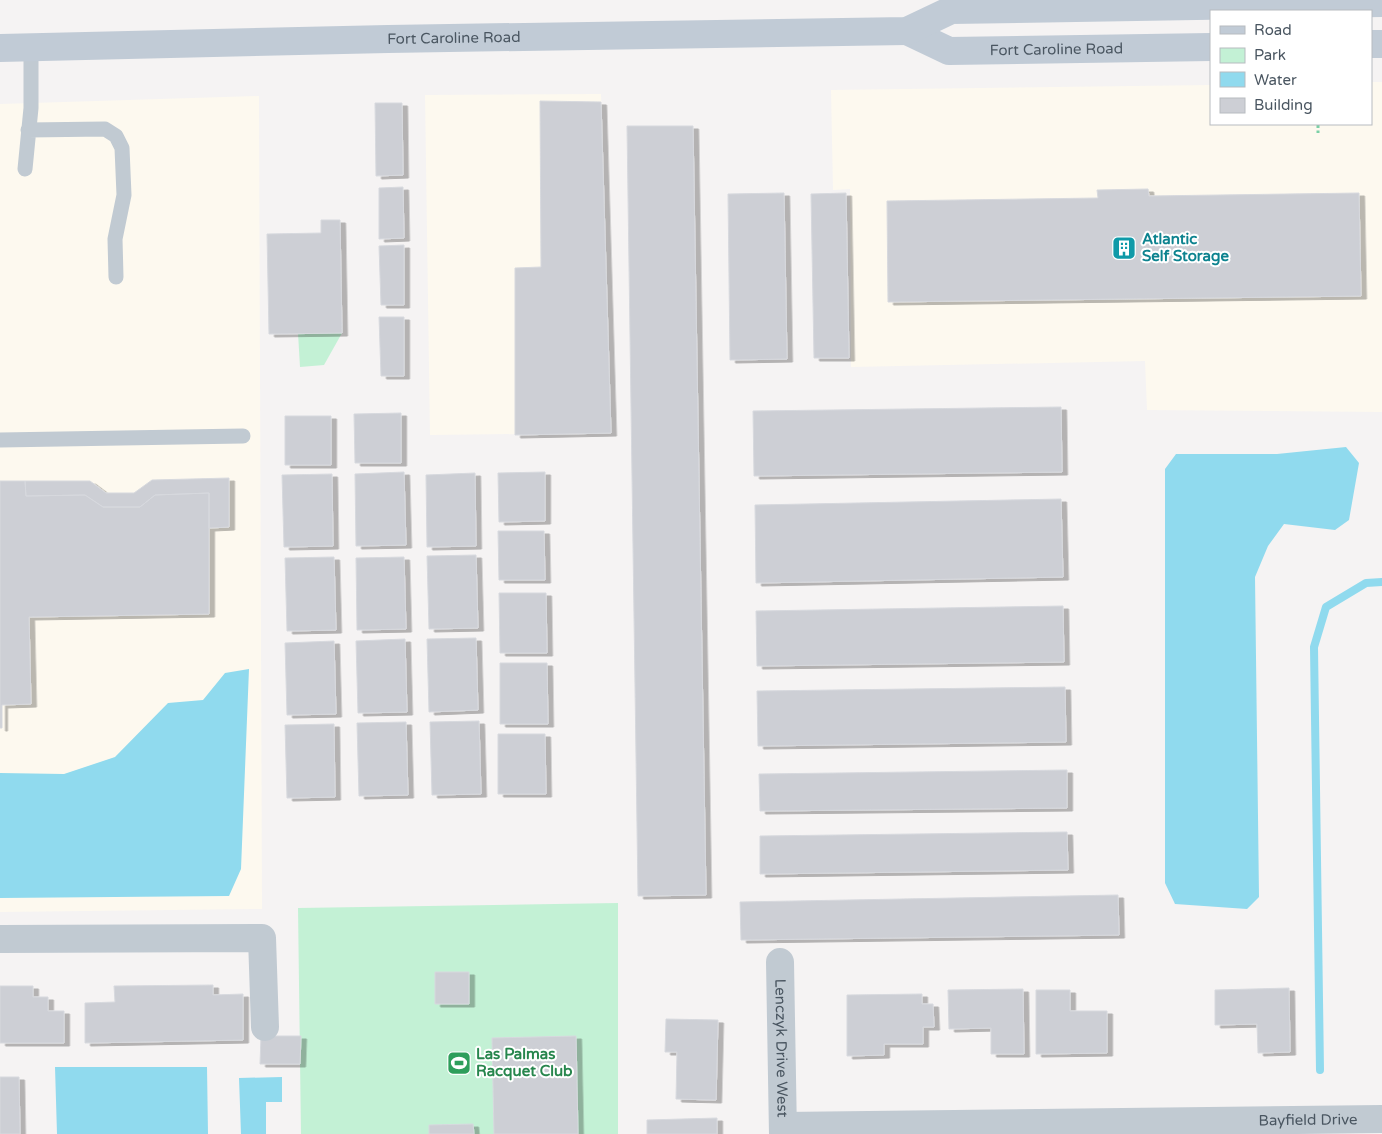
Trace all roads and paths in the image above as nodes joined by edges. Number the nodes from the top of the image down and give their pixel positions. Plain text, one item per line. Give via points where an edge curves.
1 (1382, 3) edge
2 (907, 31) junction
3 (31, 47) junction
4 (1210, 47) edge
5 (0, 48) edge
6 (1318, 125) edge
7 (28, 130) junction
8 (1318, 133) dead end
9 (25, 169) dead end
10 (116, 277) dead end
11 (243, 436) dead end
12 (0, 440) edge
13 (0, 939) edge
14 (780, 962) dead end
15 (265, 1026) dead end
16 (1382, 1119) edge
17 (1127, 1128) edge
18 (783, 1130) edge

1 - 2 street, Fort Caroline Road via 951,10
2 - 3 street, Fort Caroline Road
2 - 4 street, Fort Caroline Road via 950,51
3 - 5 street, Fort Caroline Road
3 - 7 lane
6 - 8 path
7 - 9 lane
7 - 10 lane via 104,129 116,136 122,148 124,195 115,239
11 - 12 lane
13 - 15 street via 262,938
14 - 18 street, Lenczyk Drive West
16 - 17 street, Bayfield Drive
17 - 18 street, Bayfield Drive

